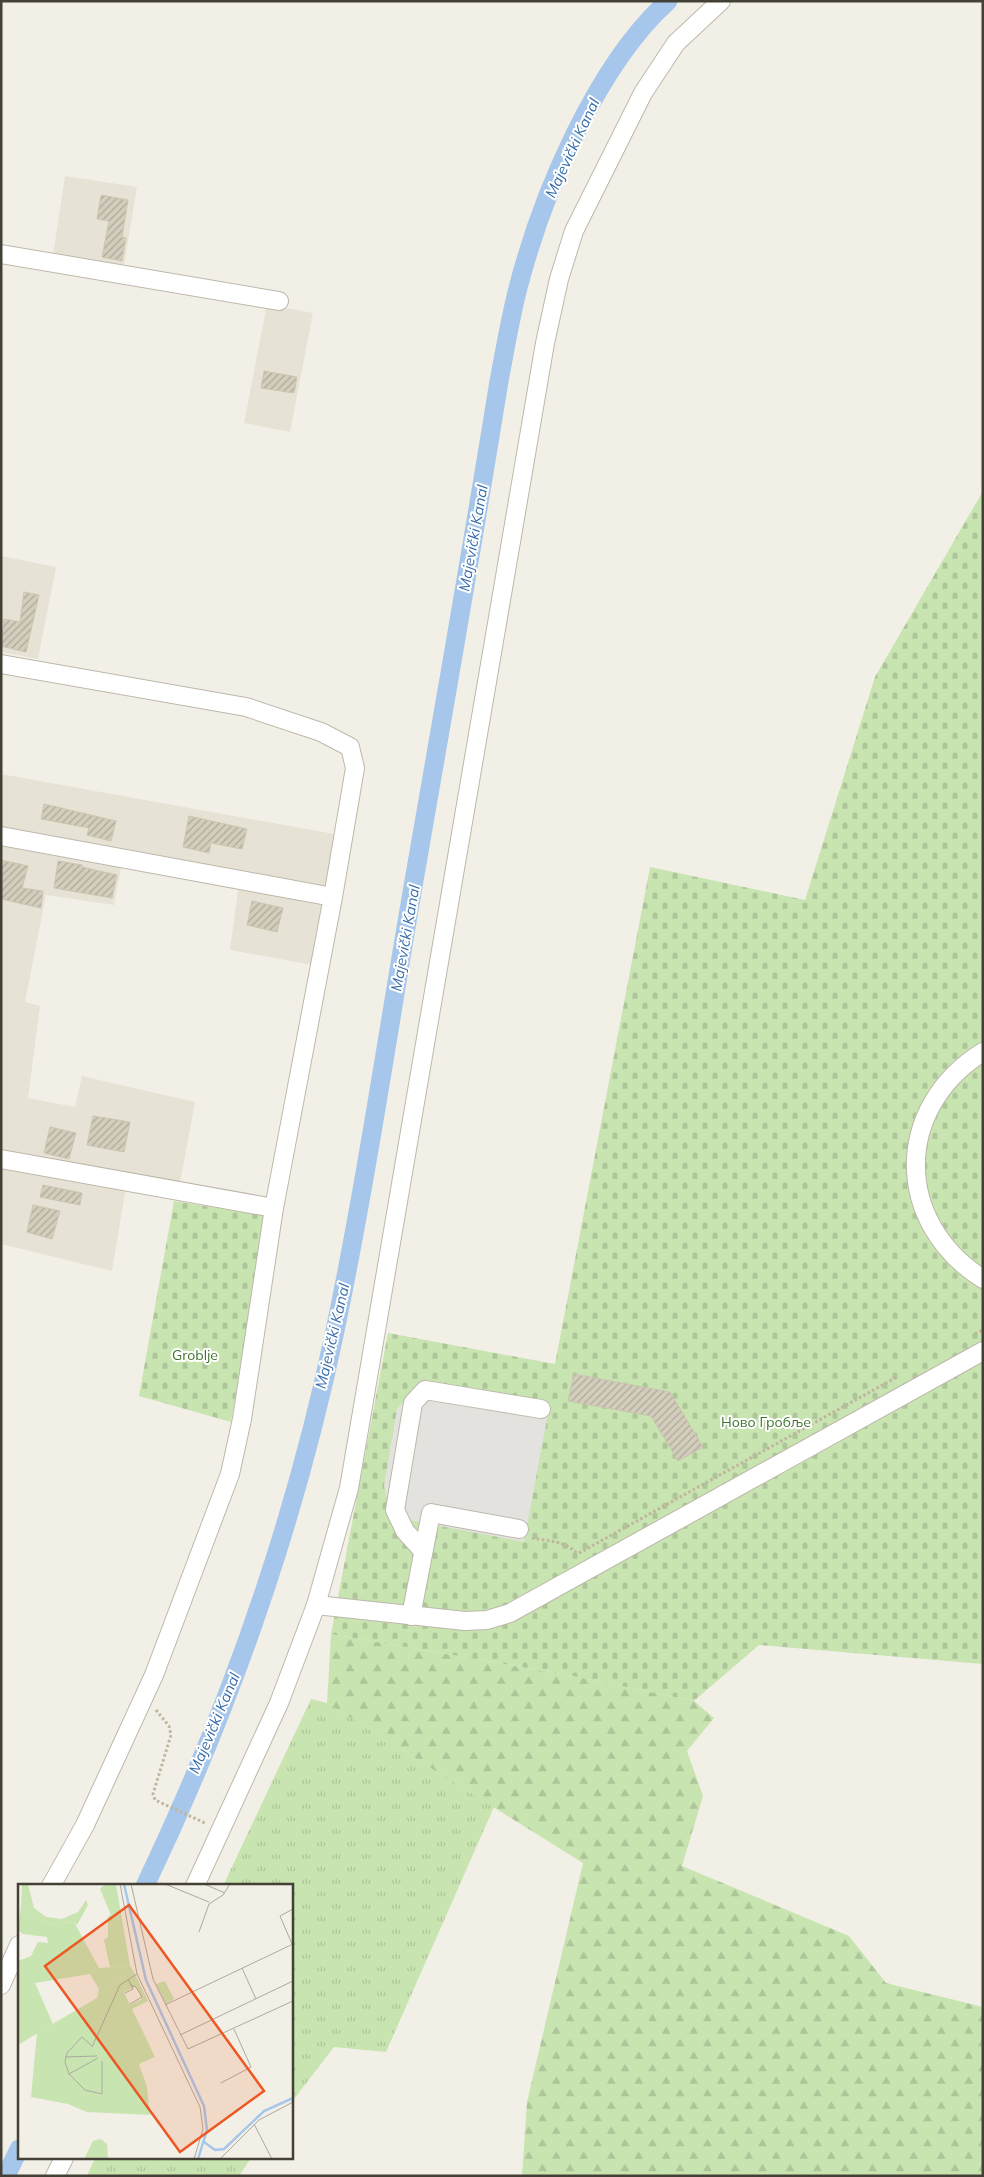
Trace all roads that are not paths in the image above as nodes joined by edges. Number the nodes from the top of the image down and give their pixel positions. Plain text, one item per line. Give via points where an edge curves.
1 (721, 1) edge
2 (1, 254) edge
3 (279, 301) dead end
4 (1, 664) edge
5 (1, 836) edge
6 (333, 897) junction
7 (983, 1052) edge
8 (1, 1159) edge
9 (274, 1208) junction
10 (983, 1280) edge
11 (983, 1351) edge
12 (541, 1409) dead end
13 (519, 1529) road end
14 (423, 1552) junction
15 (316, 1605) junction
16 (411, 1616) junction
17 (52, 1884) edge
18 (196, 1884) edge
19 (18, 1947) edge
20 (1, 1985) edge
21 (63, 2160) edge
22 (55, 2176) edge

1 - 15 street via 676,43 643,93 574,231 559,279 349,1488
2 - 3 street
4 - 6 street via 246,707 321,732 350,747 355,768
5 - 6 street
6 - 9 street
7 - 10 street via 953,1075 936,1096 923,1121 916,1158 919,1194 932,1229 954,1258
8 - 9 street
9 - 17 street via 242,1420 230,1474 144,1697 85,1825
11 - 16 street via 510,1613 487,1620 465,1621
12 - 14 street via 425,1390 413,1403 395,1510 405,1531
13 - 14 street via 431,1513
14 - 16 street
15 - 16 street
15 - 18 street via 279,1703
19 - 20 street
21 - 22 street

